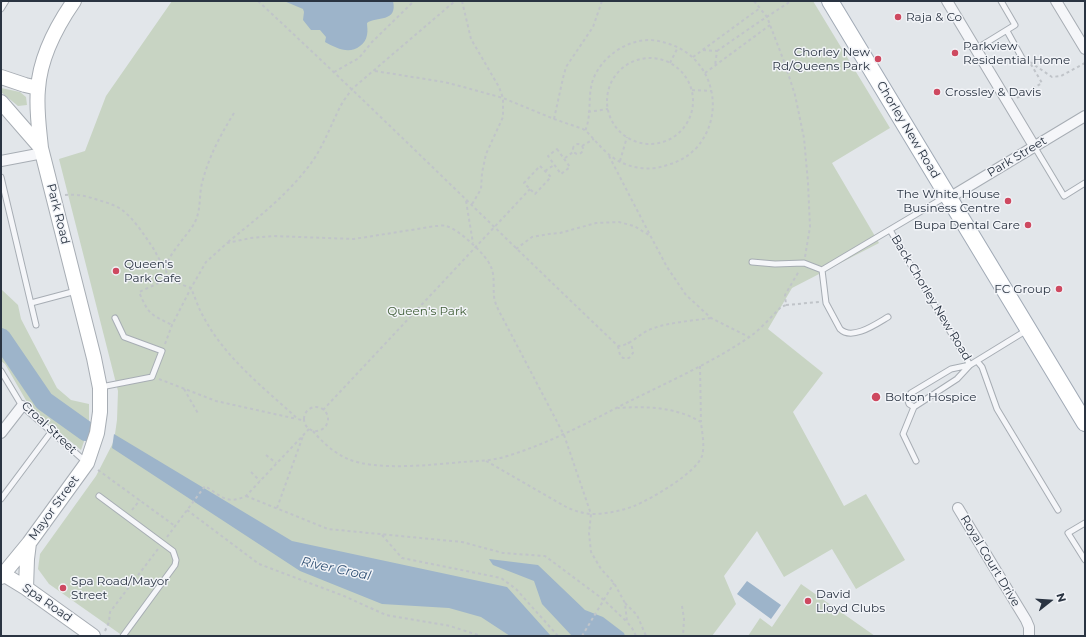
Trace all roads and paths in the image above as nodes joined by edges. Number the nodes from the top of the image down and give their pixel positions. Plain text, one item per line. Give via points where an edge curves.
1 (6, 1) edge
2 (74, 1) edge
3 (258, 1) edge
4 (414, 1) edge
5 (455, 1) edge
6 (462, 1) edge
7 (602, 1) edge
8 (754, 1) edge
9 (792, 1) edge
10 (830, 1) edge
11 (947, 1) edge
12 (1001, 1) edge
13 (1056, 1) edge
14 (760, 8) junction
15 (1, 9) edge
16 (767, 17) junction
17 (770, 25) junction
18 (1007, 32) junction
19 (678, 47) junction
20 (976, 49) junction
21 (1085, 49) edge
22 (702, 50) junction
23 (717, 51) junction
24 (692, 57) junction
25 (1022, 58) joint
26 (1030, 61) junction
27 (670, 63) junction
28 (1085, 63) edge
29 (715, 66) junction
30 (375, 71) junction
31 (334, 72) junction
32 (705, 73) junction
33 (1, 77) edge
34 (38, 88) junction
35 (352, 89) junction
36 (692, 90) junction
37 (712, 91) junction
38 (503, 98) junction
39 (1, 102) edge
40 (1008, 103) junction
41 (608, 109) junction
42 (38, 112) junction
43 (588, 112) junction
44 (234, 113) dead end
45 (1085, 116) edge
46 (554, 119) junction
47 (18, 122) junction
48 (585, 130) junction
49 (627, 137) junction
50 (594, 139) junction
51 (582, 146) junction
52 (1034, 146) junction
53 (42, 150) junction
54 (573, 152) junction
55 (608, 155) junction
56 (564, 158) junction
57 (1, 161) edge
58 (620, 162) junction
59 (554, 165) junction
60 (545, 172) junction
61 (1, 177) edge
62 (1085, 183) edge
63 (530, 189) junction
64 (54, 197) junction
65 (948, 197) junction
66 (466, 200) junction
67 (471, 206) junction
68 (493, 227) junction
69 (890, 230) junction
70 (650, 235) junction
71 (227, 243) junction
72 (474, 245) junction
73 (516, 249) junction
74 (752, 262) dead end
75 (804, 263) junction
76 (166, 268) junction
77 (822, 270) junction
78 (170, 278) junction
79 (191, 288) junction
80 (77, 291) junction
81 (826, 301) junction
82 (31, 303) junction
83 (786, 305) junction
84 (888, 317) dead end
85 (115, 318) dead end
86 (710, 318) junction
87 (36, 325) dead end
88 (172, 325) junction
89 (1028, 329) junction
90 (749, 337) junction
91 (628, 342) junction
92 (618, 346) junction
93 (162, 351) junction
94 (977, 361) junction
95 (970, 365) junction
96 (700, 366) junction
97 (1, 371) edge
98 (152, 377) junction
99 (100, 388) junction
100 (184, 389) junction
101 (22, 406) junction
102 (914, 407) junction
103 (617, 408) junction
104 (323, 410) junction
105 (199, 415) dead end
106 (298, 419) junction
107 (304, 421) junction
108 (701, 422) junction
109 (1085, 423) edge
110 (309, 429) junction
111 (313, 431) junction
112 (52, 432) junction
113 (1, 433) edge
114 (97, 433) joint
115 (303, 435) junction
116 (564, 435) junction
117 (266, 455) dead end
118 (485, 461) junction
119 (916, 461) dead end
120 (87, 463) junction
121 (276, 463) junction
122 (251, 472) dead end
123 (260, 481) junction
124 (99, 496) dead end
125 (246, 496) junction
126 (1, 498) edge
127 (140, 500) junction
128 (277, 508) junction
129 (958, 508) dead end
130 (187, 510) junction
131 (1058, 510) dead end
132 (591, 514) junction
133 (127, 516) junction
134 (1085, 523) edge
135 (175, 526) junction
136 (381, 534) junction
137 (162, 542) junction
138 (29, 543) junction
139 (1085, 560) edge
140 (2, 575) edge
141 (614, 583) junction
142 (26, 588) junction
143 (604, 600) junction
144 (625, 602) junction
145 (682, 606) dead end
146 (627, 622) junction
147 (93, 636) edge
148 (102, 636) edge
149 (124, 636) edge
150 (481, 636) edge
151 (558, 636) edge
152 (582, 636) edge
153 (636, 636) edge
154 (646, 636) edge
155 (683, 636) edge
156 (1029, 636) edge

1 - 15 lane
2 - 34 main road, Park Road via 52,39
3 - 31 path
4 - 31 path via 359,58
5 - 30 path
6 - 38 path via 471,39
7 - 46 path via 594,27 566,67
8 - 14 path
9 - 16 path
10 - 65 main road, Chorley New Road
11 - 20 street
12 - 18 lane via 1014,23 1014,27
13 - 21 street
14 - 16 path
14 - 22 path
16 - 17 path
16 - 23 path
17 - 29 path
17 - 75 path via 795,95 804,138 810,227
18 - 20 lane
18 - 25 lane
19 - 24 path
19 - 27 path
19 - 43 path via 660,41 640,41 615,52 595,74 591,84
20 - 40 street
22 - 23 path
22 - 24 path
23 - 29 path
24 - 32 path
25 - 26 path
26 - 28 path via 1052,77 1061,76
26 - 40 path via 1042,83
27 - 36 path via 684,74
27 - 41 path via 657,58 643,59 630,63 619,71 611,83
29 - 32 path
30 - 35 path
30 - 38 path via 444,82
31 - 35 path
32 - 37 path
33 - 34 main road
34 - 42 main road, Park Road
35 - 66 path
35 - 71 path via 326,139 299,177 273,205
36 - 37 path
36 - 49 path via 692,113 675,136 660,143 649,144
37 - 58 path via 713,114 706,134 694,151 677,163 657,168 636,168
38 - 46 path
38 - 67 path via 503,117 486,154 481,190
39 - 47 main road
40 - 52 street
41 - 43 path
41 - 49 path via 615,125
42 - 47 main road via 33,117
42 - 53 main road, Park Road
43 - 48 path via 588,125
44 - 76 path via 207,164 195,222 170,256
45 - 52 street, Park Street
46 - 48 path
47 - 53 main road
48 - 50 path
49 - 58 path
50 - 51 path
50 - 55 path
51 - 54 path via 574,145
51 - 54 path via 581,154
52 - 62 lane via 1064,196
52 - 65 street, Park Street
53 - 57 street
53 - 64 main road, Park Road
54 - 56 path
55 - 58 path
55 - 70 path
56 - 59 path via 570,167 561,174
56 - 59 path via 558,149 548,156
59 - 60 path
60 - 63 path via 551,177 535,194
60 - 63 path via 540,166 524,183
61 - 82 lane
63 - 68 path
64 - 76 path via 76,194 120,208 128,215
64 - 80 main road, Park Road
65 - 69 lane, Back Chorley New Road
65 - 89 main road, Chorley New Road
66 - 67 path
66 - 72 path
67 - 68 path
68 - 72 path
68 - 73 path
69 - 77 lane
69 - 95 lane, Back Chorley New Road
70 - 73 path via 620,222 596,223 560,233 532,237
70 - 86 path via 686,295
71 - 72 path via 273,236 354,239 446,226
71 - 79 path via 206,262
72 - 104 path
72 - 116 path via 491,266 494,296 500,313
73 - 92 path
74 - 75 lane
75 - 77 lane
75 - 83 path via 785,295
76 - 78 path
77 - 81 lane
78 - 79 path
78 - 88 path via 139,292 149,312
79 - 88 path
79 - 106 path via 203,316 216,337 245,371
80 - 82 lane
80 - 99 main road, Park Road
81 - 83 path
81 - 84 lane via 840,329 847,333 866,330
82 - 87 lane
83 - 90 path
85 - 93 lane via 124,337
86 - 90 path
86 - 91 path via 665,325
88 - 93 path
89 - 94 lane, Back Chorley New Road
89 - 109 main road, Chorley New Road
90 - 96 path
91 - 92 path
91 - 92 path via 633,350 629,358 621,357
93 - 98 lane
94 - 95 lane, Back Chorley New Road
94 - 131 lane via 982,367 997,409
95 - 102 lane via 957,379
95 - 102 lane via 951,370 908,395 911,406
96 - 103 path
96 - 108 path
97 - 101 lane, Croal Street
98 - 99 lane
98 - 100 path
99 - 114 main road, Park Road
100 - 105 path
100 - 106 path via 216,401
101 - 112 lane, Croal Street
101 - 113 street
102 - 119 lane via 903,434
103 - 108 path via 672,410
103 - 116 path
104 - 107 path via 308,410
104 - 111 path via 327,416 327,423 322,429
106 - 107 path
107 - 110 path
108 - 132 path via 702,456 692,470 661,492 635,506 615,512
110 - 111 path
110 - 115 path
111 - 118 path via 334,451 361,463 438,465
112 - 120 lane, Croal Street
112 - 126 lane
114 - 120 main road, Mayor Street
115 - 121 path
115 - 128 path
116 - 118 path
116 - 132 path
117 - 121 path
118 - 132 path via 568,508
120 - 127 path
120 - 138 main road, Mayor Street
121 - 123 path
122 - 123 path
123 - 125 path
124 - 133 lane
125 - 128 path
125 - 130 path via 230,501 205,486
127 - 133 path
127 - 135 path
128 - 136 path via 328,529
129 - 156 street, Royal Court Drive via 1026,620
130 - 135 path
130 - 150 path via 259,564 386,614 450,626
132 - 141 path via 591,552 601,569
133 - 137 lane
134 - 139 lane via 1068,533
135 - 137 path
136 - 143 path via 462,542 503,553 545,556
136 - 151 path via 402,558 501,578 516,589
137 - 148 path via 110,612 108,626
137 - 149 lane via 173,550 175,565
138 - 140 main road, Mayor Street
138 - 142 main road
140 - 142 main road, Spa Road
141 - 143 path
141 - 144 path
142 - 147 main road, Spa Road
143 - 146 path
143 - 152 path
144 - 146 path
144 - 154 path via 637,615
145 - 155 path
146 - 153 path

